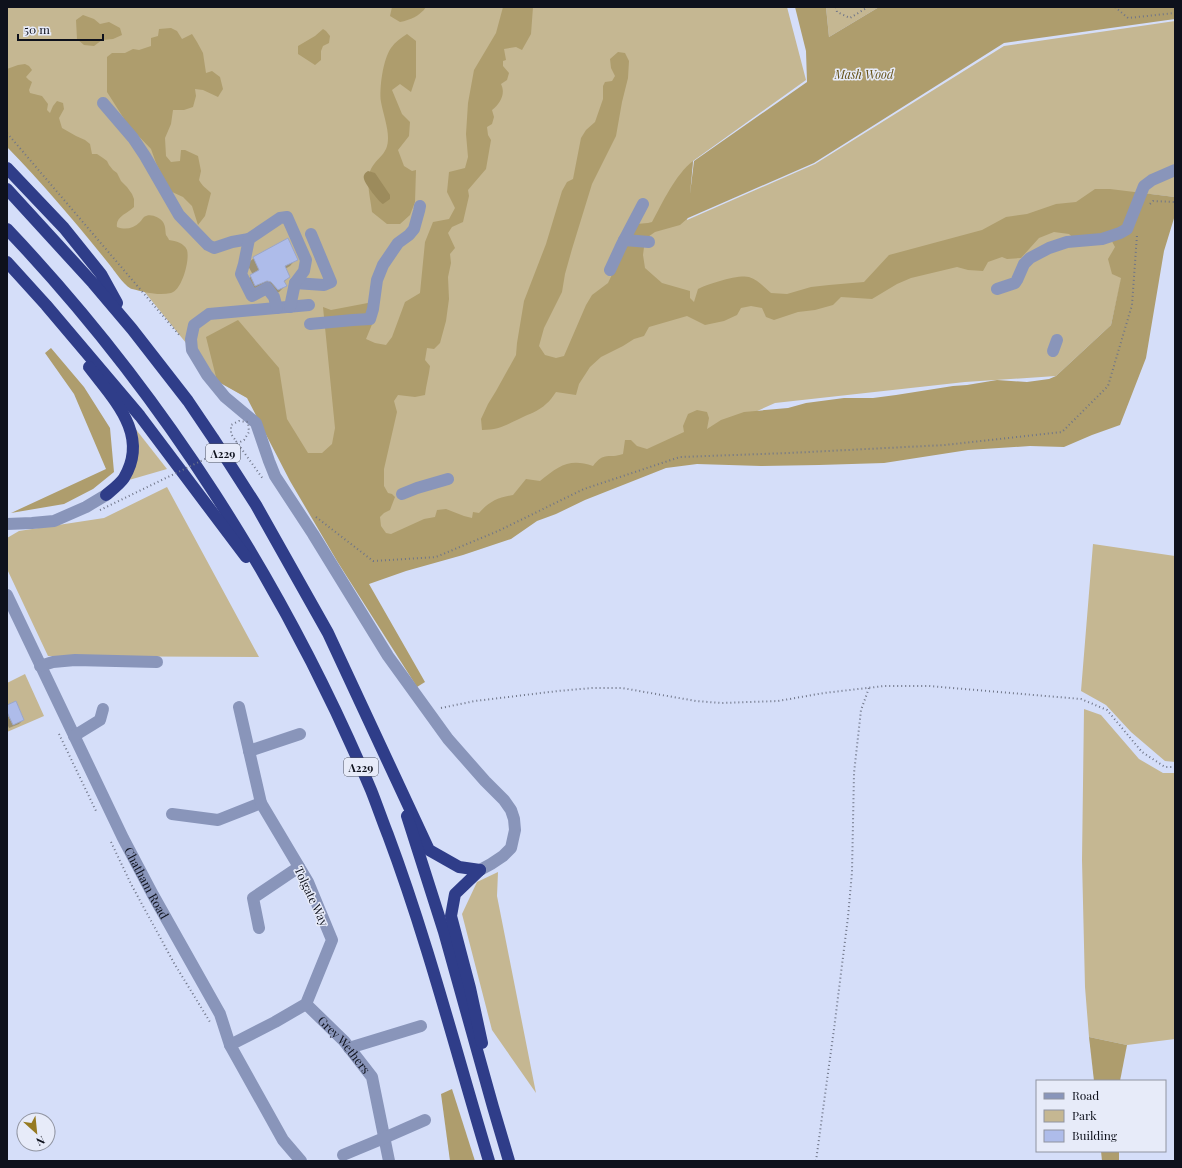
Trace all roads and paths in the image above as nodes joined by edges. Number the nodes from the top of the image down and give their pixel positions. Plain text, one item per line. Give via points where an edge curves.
1 (836, 7) edge
2 (868, 7) edge
3 (1115, 7) edge
4 (1175, 13) edge
5 (104, 103) dead end
6 (7, 133) edge
7 (7, 168) edge
8 (1175, 170) edge
9 (7, 189) edge
10 (1175, 202) edge
11 (643, 204) dead end
12 (1148, 205) dead end
13 (420, 206) dead end
14 (7, 229) edge
15 (1138, 229) dead end
16 (311, 234) dead end
17 (249, 239) junction
18 (624, 240) junction
19 (649, 242) dead end
20 (7, 262) edge
21 (610, 270) dead end
22 (295, 283) junction
23 (997, 289) dead end
24 (46, 305) junction
25 (309, 305) dead end
26 (290, 307) junction
27 (277, 308) junction
28 (310, 324) dead end
29 (132, 329) junction
30 (192, 350) junction
31 (448, 479) dead end
32 (266, 483) dead end
33 (402, 494) dead end
34 (106, 495) joint
35 (100, 510) dead end
36 (316, 517) dead end
37 (7, 524) edge
38 (7, 595) edge
39 (282, 606) junction
40 (157, 662) dead end
41 (40, 666) junction
42 (868, 688) junction
43 (239, 707) dead end
44 (103, 709) dead end
45 (428, 711) junction
46 (300, 734) dead end
47 (74, 736) junction
48 (249, 751) junction
49 (384, 753) junction
50 (1175, 767) edge
51 (261, 804) junction
52 (172, 814) dead end
53 (299, 867) junction
54 (480, 870) junction
55 (259, 928) dead end
56 (306, 1004) junction
57 (421, 1026) dead end
58 (230, 1045) junction
59 (349, 1048) junction
60 (492, 1107) junction
61 (425, 1120) dead end
62 (384, 1138) junction
63 (343, 1155) dead end
64 (302, 1161) edge
65 (389, 1161) edge
66 (489, 1161) edge
67 (509, 1161) edge
68 (816, 1161) edge

1 - 2 path via 838,12 850,18
3 - 4 path via 1128,18
5 - 17 street via 145,156 178,215 208,245 214,248
6 - 30 path
7 - 29 highway via 64,228 101,274
8 - 23 street via 1144,186 1127,229 1120,234 1102,239 1067,242 1049,248 1024,264 1015,283
9 - 29 highway, A229
10 - 12 path via 1153,201
11 - 18 street
13 - 28 street via 414,230 398,243 382,265 370,320
14 - 39 highway, A229 via 84,315 156,408 224,508
15 - 36 path via 1132,305 1108,386 1062,432 944,445 680,458 584,489 498,531 436,557 373,562
16 - 22 street via 334,282 324,285
17 - 22 street via 280,218 287,217 306,260 304,271
17 - 27 street via 241,274 252,296 267,288 274,297
18 - 19 street
18 - 21 street
20 - 24 highway
22 - 26 street
24 - 34 highway via 70,343 121,409 130,428 134,445 133,458 123,479
24 - 39 highway via 140,416
25 - 26 street
26 - 27 street
27 - 30 street via 209,314 194,325
29 - 49 highway, A229 via 188,401 256,505 328,633
30 - 45 street via 207,375 226,397 256,423 275,476 388,656
31 - 33 street
32 - 35 path, bridge via 236,441 231,434 231,425 239,421 248,422 249,432 244,440
34 - 37 street via 54,521
38 - 41 street, Chatham Road
39 - 66 highway, A229 via 330,699 390,839 416,915
40 - 41 street via 75,660
41 - 47 street, Chatham Road
42 - 45 path via 778,701 721,703 622,688 592,688 476,701
42 - 50 path via 929,686 1081,699 1107,710 1142,752 1165,767
42 - 68 path via 861,710 854,773 852,872 848,917
43 - 48 street, Tolgate Way
44 - 47 street via 100,720
45 - 54 street via 448,739 504,800 514,819 515,830 510,848 503,856
46 - 48 street
47 - 58 street, Chatham Road via 123,838 220,1014
48 - 51 street, Tolgate Way
49 - 54 highway via 430,850 460,867
49 - 60 highway, A229 via 403,803 444,932
51 - 52 street via 218,820
51 - 53 street, Tolgate Way
53 - 55 street via 253,898
53 - 56 street, Tolgate Way via 308,882 332,940
54 - 60 highway via 455,894 451,916 483,1045
56 - 58 street
56 - 59 street, Grey Wethers
57 - 59 street
58 - 64 street, Chatham Road via 283,1140
59 - 62 street, Grey Wethers via 372,1077
60 - 67 highway, A229
61 - 62 street
62 - 63 street
62 - 65 street, Grey Wethers

